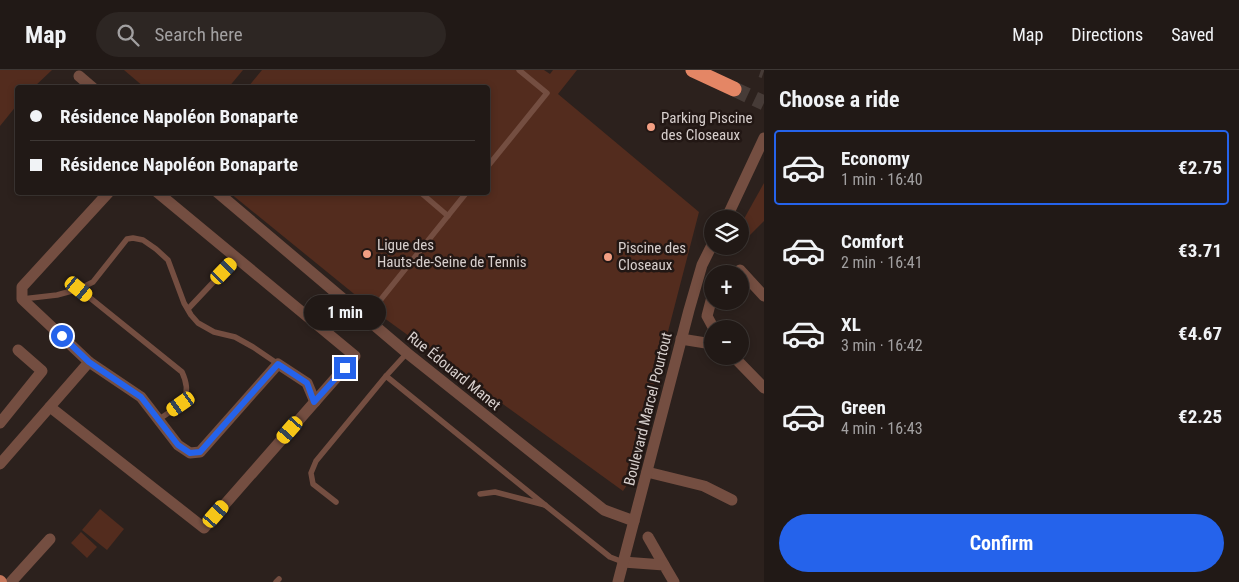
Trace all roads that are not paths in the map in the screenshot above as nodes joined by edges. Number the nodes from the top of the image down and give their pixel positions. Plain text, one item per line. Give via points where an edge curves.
1 (519, 70) edge
2 (693, 70) edge
3 (79, 76) dead end
4 (89, 85) edge
5 (734, 89) tunnel mouth
6 (764, 138) edge
7 (490, 163) edge
8 (105, 195) edge
9 (161, 195) edge
10 (221, 195) edge
11 (424, 195) edge
12 (464, 195) edge
13 (730, 210) edge
14 (448, 216) junction
15 (707, 255) edge
16 (236, 258) junction
17 (749, 280) edge
18 (79, 289) junction
19 (764, 296) edge
20 (22, 299) junction
21 (188, 309) junction
22 (366, 318) junction
23 (681, 339) junction
24 (704, 343) edge
25 (18, 350) dead end
26 (407, 353) junction
27 (89, 362) junction
28 (278, 364) junction
29 (742, 365) edge
30 (386, 376) junction
31 (764, 388) edge
32 (314, 402) junction
33 (50, 407) junction
34 (158, 420) junction
35 (0, 423) edge
36 (0, 464) edge
37 (647, 472) junction
38 (480, 494) dead end
39 (732, 500) dead end
40 (336, 502) dead end
41 (546, 505) junction
42 (634, 521) junction
43 (648, 537) dead end
44 (50, 539) dead end
45 (623, 562) junction
46 (664, 565) junction
47 (11, 582) edge
48 (618, 582) edge
49 (674, 582) edge

1 - 7 lane via 546,93
2 - 5 highway
3 - 4 street
6 - 13 street
8 - 20 street via 22,287
9 - 16 street
10 - 22 street, Rue Édouard Manet
11 - 14 lane
12 - 14 lane
14 - 22 lane
15 - 23 street, Boulevard Marcel Pourtout
16 - 21 lane
16 - 32 street via 355,356
17 - 19 street
18 - 20 lane
18 - 21 lane via 93,282 127,239 133,238 143,240 168,260
18 - 34 lane via 182,372 187,381 186,396 181,404
20 - 27 street
21 - 28 lane via 198,323 241,340
22 - 26 street, Rue Édouard Manet
23 - 24 street
23 - 37 street, Boulevard Marcel Pourtout
25 - 35 street via 42,371
26 - 30 lane
26 - 42 street, Rue Édouard Manet via 604,510
27 - 33 street
27 - 34 street via 141,397
28 - 32 street via 307,383
28 - 34 street via 200,452 190,453 178,445
29 - 31 street
30 - 40 lane via 316,461 311,473 313,484
30 - 41 lane
32 - 33 street via 204,528
33 - 36 street
37 - 39 street via 704,486
37 - 42 street, Boulevard Marcel Pourtout
38 - 41 lane via 495,492
41 - 45 lane via 610,557
42 - 45 street, Boulevard Marcel Pourtout
43 - 46 street
44 - 47 street
45 - 46 street
45 - 48 street, Boulevard Marcel Pourtout
46 - 49 street

